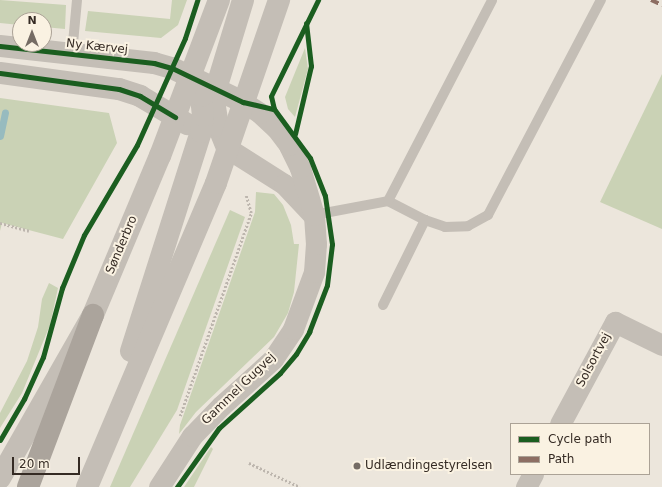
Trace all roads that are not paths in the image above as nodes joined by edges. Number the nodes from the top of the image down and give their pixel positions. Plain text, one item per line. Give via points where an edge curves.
1 (77, 0) edge
2 (219, 0) edge
3 (243, 0) edge
4 (279, 0) edge
5 (492, 0) edge
6 (601, 0) edge
7 (0, 46) edge
8 (72, 54) junction
9 (0, 73) edge
10 (190, 77) junction
11 (216, 89) junction
12 (243, 102) junction
13 (175, 117) junction
14 (201, 132) junction
15 (228, 148) junction
16 (388, 201) junction
17 (314, 215) junction
18 (425, 220) junction
19 (383, 304) dead end
20 (93, 315) junction
21 (662, 345) edge
22 (561, 423) edge
23 (532, 475) edge
24 (0, 478) edge
25 (32, 478) edge
26 (90, 479) edge
27 (159, 487) edge
28 (526, 487) edge

1 - 8 lane
2 - 10 street, Sønderbro
3 - 11 street
4 - 12 street
5 - 16 lane
6 - 18 lane via 488,215 468,226 445,227
7 - 8 street, Ny Kærvej
8 - 10 street, Ny Kærvej via 154,63
9 - 13 street via 119,89 140,96
10 - 11 street, Ny Kærvej
10 - 13 street, Sønderbro
10 - 14 street via 201,96
11 - 12 street, Ny Kærvej
11 - 15 street via 218,126
12 - 15 street
12 - 17 street, Gammel Gugvej via 260,113 289,145 300,168
13 - 14 street
13 - 20 street, Sønderbro
14 - 15 street
14 - 26 street
15 - 17 street via 284,184
15 - 26 street via 214,189
16 - 17 lane
16 - 18 lane
17 - 27 street, Gammel Gugvej via 314,272 292,329 273,359 192,436
18 - 19 lane
20 - 24 street, Sønderbro
20 - 25 highway
21 - 22 street, Solsortvej via 615,322
23 - 28 street

